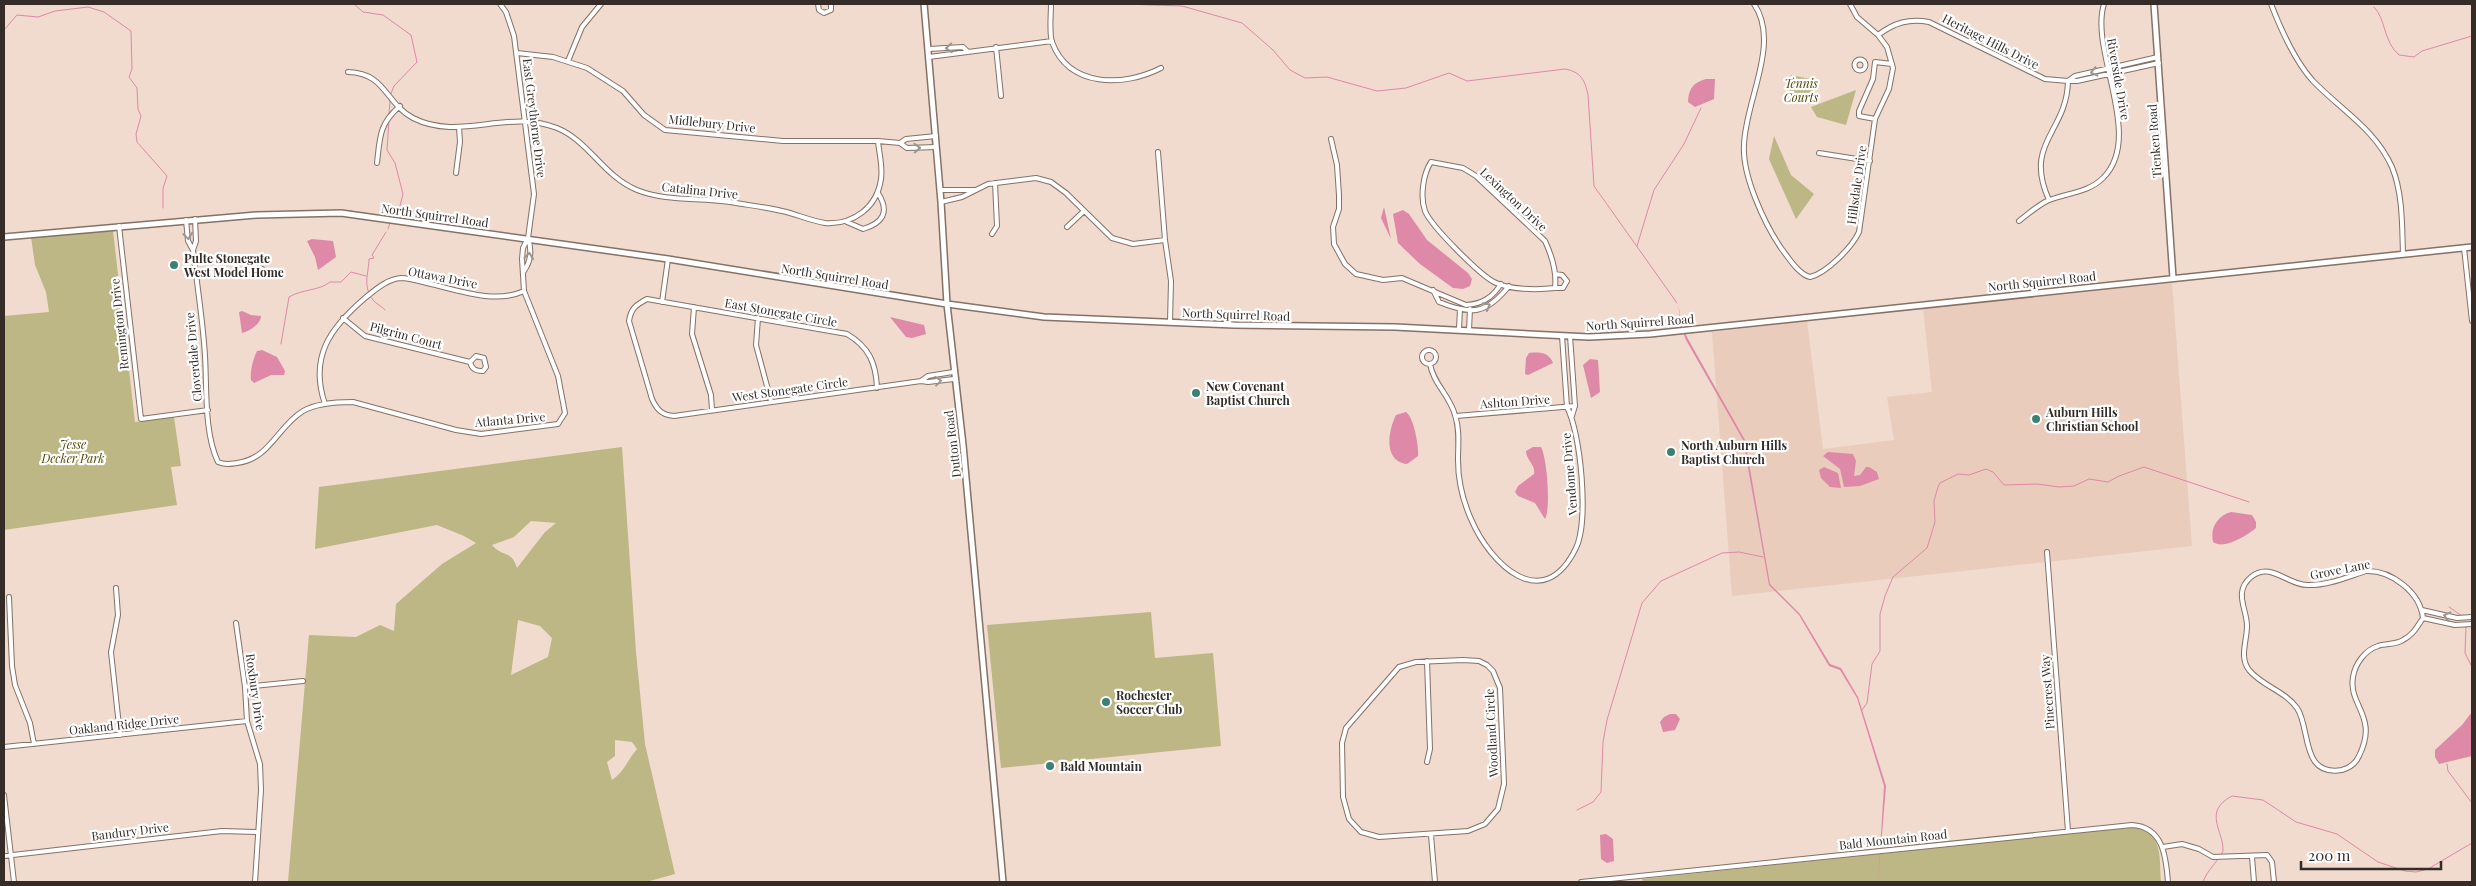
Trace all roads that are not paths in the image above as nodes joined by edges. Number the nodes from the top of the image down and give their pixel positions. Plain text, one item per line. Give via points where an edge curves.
1 (500, 4) edge
2 (818, 4) edge
3 (831, 4) edge
4 (924, 4) edge
5 (1050, 4) edge
6 (1755, 4) edge
7 (1850, 4) edge
8 (2104, 4) edge
9 (2154, 4) edge
10 (2271, 4) edge
11 (598, 5) edge
12 (1878, 35) junction
13 (1052, 41) junction
14 (996, 47) junction
15 (928, 49) junction
16 (968, 51) junction
17 (516, 53) junction
18 (929, 57) junction
19 (2159, 60) junction
20 (568, 61) junction
21 (1864, 62) dead end
22 (1875, 62) junction
23 (1892, 64) junction
24 (1161, 68) dead end
25 (2110, 68) junction
26 (348, 72) dead end
27 (2111, 74) junction
28 (2068, 81) junction
29 (1001, 96) dead end
30 (400, 106) junction
31 (1875, 119) junction
32 (525, 120) junction
33 (459, 127) junction
34 (936, 136) junction
35 (1332, 139) dead end
36 (878, 141) junction
37 (900, 143) junction
38 (936, 147) junction
39 (1158, 152) dead end
40 (1819, 153) dead end
41 (1870, 161) junction
42 (377, 163) dead end
43 (456, 173) dead end
44 (995, 183) junction
45 (940, 190) junction
46 (975, 190) junction
47 (878, 193) junction
48 (2049, 200) junction
49 (941, 202) junction
50 (1084, 211) junction
51 (195, 219) junction
52 (186, 220) junction
53 (2019, 221) dead end
54 (848, 222) junction
55 (119, 226) junction
56 (1067, 227) dead end
57 (992, 234) dead end
58 (4, 237) edge
59 (528, 238) junction
60 (1165, 240) junction
61 (2472, 247) edge
62 (2464, 248) junction
63 (193, 250) junction
64 (2404, 254) junction
65 (668, 259) junction
66 (262, 269) dead end
67 (524, 272) junction
68 (1555, 274) junction
69 (196, 275) junction
70 (2173, 278) junction
71 (1501, 284) junction
72 (1509, 286) junction
73 (1555, 288) junction
74 (1433, 290) junction
75 (524, 291) junction
76 (662, 302) junction
77 (947, 304) junction
78 (1461, 304) junction
79 (1470, 305) junction
80 (694, 307) junction
81 (1460, 311) junction
82 (1470, 311) junction
83 (343, 318) junction
84 (758, 318) junction
85 (2472, 321) edge
86 (1170, 322) junction
87 (1459, 329) junction
88 (1469, 330) junction
89 (1562, 336) junction
90 (1570, 336) junction
91 (470, 362) junction
92 (1430, 364) dead end
93 (953, 372) junction
94 (1572, 372) junction
95 (1564, 373) junction
96 (954, 379) junction
97 (921, 381) junction
98 (877, 388) junction
99 (771, 401) junction
100 (325, 404) junction
101 (1575, 406) junction
102 (1567, 407) junction
103 (208, 410) junction
104 (712, 410) junction
105 (662, 413) joint
106 (1456, 416) junction
107 (1572, 416) junction
108 (2047, 552) dead end
109 (116, 588) dead end
110 (9, 597) dead end
111 (2422, 610) junction
112 (2472, 617) edge
113 (2423, 618) junction
114 (236, 623) dead end
115 (2472, 624) edge
116 (1427, 661) junction
117 (304, 681) dead end
118 (245, 687) junction
119 (247, 721) junction
120 (120, 735) junction
121 (34, 744) junction
122 (4, 748) edge
123 (1427, 762) dead end
124 (4, 795) edge
125 (2068, 831) junction
126 (258, 832) junction
127 (1431, 835) junction
128 (2163, 847) junction
129 (4, 856) edge
130 (11, 856) junction
131 (2252, 856) junction
132 (14, 882) edge
133 (255, 882) edge
134 (1003, 882) edge
135 (1435, 882) edge
136 (1581, 882) edge
137 (2168, 882) edge
138 (2254, 882) edge
139 (2274, 882) edge

1 - 17 street, East Greythorne Drive via 514,36
2 - 3 street via 824,13 831,10
4 - 15 street, Dutton Road
5 - 13 street
6 - 41 street, Hillsdale Drive via 1765,37 1744,143 1745,162 1775,238 1807,277 1822,272 1856,239
7 - 12 street via 1857,17
8 - 25 street, Riverside Drive via 2100,25
9 - 19 street, Tienken Road
10 - 64 street via 2282,30 2311,79 2367,129 2383,149 2397,183
11 - 20 street via 582,27
12 - 23 street via 1887,47
12 - 28 street, Heritage Hills Drive via 1899,22 1929,22 2045,79
13 - 14 street
13 - 24 street via 1062,61 1086,78 1107,81 1131,78
14 - 16 street
14 - 29 street
16 -> 15 street via 963,47
15 - 18 street, Dutton Road
16 - 18 street
17 - 20 street, Midlebury Drive
17 - 32 street, East Greythorne Drive
18 - 34 street, Dutton Road
19 - 25 street, Heritage Hills Drive
19 - 27 street, Heritage Hills Drive
19 - 70 street, Tienken Road
20 - 36 street, Midlebury Drive via 587,68 624,90 644,115 665,130 783,141
21 - 22 street
22 - 23 street
22 - 31 street via 1873,80 1859,111 1859,116
23 - 31 street, Hillsdale Drive via 1892,80
25 - 27 street, Riverside Drive
25 -> 28 street, Heritage Hills Drive via 2075,76
26 - 30 street, Catalina Drive via 360,72 372,78
27 - 28 street, Heritage Hills Drive
27 - 48 street, Riverside Drive via 2118,138 2114,163 2098,183
28 - 48 street via 2066,104 2040,162 2040,175
30 - 33 street, Catalina Drive via 412,117 434,126
30 - 42 street via 380,131
31 - 41 street, Hillsdale Drive
32 - 33 street, Catalina Drive
32 - 54 street, Catalina Drive via 557,128 578,140 616,178 656,196 726,201 825,223
32 - 59 street, East Greythorne Drive via 534,194
33 - 43 street
34 - 37 street, Midlebury Drive via 906,139
34 - 38 street, Dutton Road
35 - 74 street via 1339,195 1333,227 1334,244 1345,264 1362,276 1384,280 1402,278
36 - 37 street, Midlebury Drive
36 - 47 street via 882,177
37 -> 38 street, Midlebury Drive via 907,148
38 - 45 street, Dutton Road
39 - 60 street
40 - 41 street
44 - 46 street
44 - 50 street via 1036,178 1051,182
44 - 57 street via 997,226
45 - 46 street
45 - 49 street, Dutton Road
46 - 49 street via 962,198
47 - 54 street via 866,210
47 - 54 street, Catalina Drive via 885,210 874,226 864,229
48 - 53 street, Riverside Drive
49 - 77 street, Dutton Road
50 - 56 street
50 - 60 street via 1112,238 1122,242 1133,244
51 - 52 street, North Squirrel Road
51 - 59 street, North Squirrel Road via 335,213
51 - 63 street, Cloverdale Drive
52 - 55 street, North Squirrel Road
52 -> 63 street, Cloverdale Drive via 188,241
55 - 58 street, North Squirrel Road
55 - 103 street, Remington Drive via 141,419
59 - 65 street, North Squirrel Road
59 - 67 street, Atlanta Drive via 523,248
67 -> 59 street, Atlanta Drive via 531,249
60 - 86 street via 1171,282
61 - 62 street, North Squirrel Road
62 - 64 street, North Squirrel Road
62 - 85 street
63 - 69 street, Cloverdale Drive
64 - 70 street, North Squirrel Road
65 - 76 street
65 - 77 street, North Squirrel Road
66 - 69 street
67 - 75 street, Atlanta Drive
68 - 71 street, Lexington Drive via 1545,241 1476,176 1463,168 1431,162 1425,177 1423,197 1424,210 1430,221 1480,271
68 - 73 street, Lexington Drive
68 - 73 street via 1562,275 1567,281 1563,288
69 - 103 street, Cloverdale Drive
70 - 90 street, North Squirrel Road via 1688,330 1610,337
71 - 72 street, Lexington Drive
71 - 79 street via 1493,296
72 - 73 street, Lexington Drive
82 -> 72 street via 1479,311 1497,301
74 - 78 street
74 - 81 street via 1439,302
75 - 83 street, Ottawa Drive via 500,296 399,278 382,285
75 - 100 street, Atlanta Drive via 558,376 565,413 562,421 553,426 480,434 353,402
76 - 80 street, East Stonegate Circle
76 - 105 street, East Stonegate Circle via 647,299 634,307 630,321 652,399
77 - 86 street, North Squirrel Road via 1044,317
77 - 93 street, Dutton Road
78 - 79 street
78 - 81 street
79 - 82 street
80 - 84 street, East Stonegate Circle
80 - 104 street via 692,334 711,395
81 - 82 street
81 - 87 street
82 - 88 street
83 - 91 street, Pilgrim Court via 365,336
83 - 100 street, Ottawa Drive via 332,331 320,360 320,388
84 - 98 street, East Stonegate Circle via 847,334 869,352
84 - 99 street via 756,345
86 - 87 street, North Squirrel Road
87 - 88 street, North Squirrel Road
88 - 89 street, North Squirrel Road
89 - 90 street, North Squirrel Road
89 - 95 street, Vendome Drive
90 - 94 street, Vendome Drive
91 - 91 street, Pilgrim Court via 477,371 486,367 484,358 480,356
92 - 106 street, Vendome Drive via 1431,372
93 - 96 street, Dutton Road
93 - 97 street, West Stonegate Circle via 928,376
94 - 95 street
94 - 101 street, Vendome Drive
95 - 102 street, Vendome Drive
97 -> 96 street, West Stonegate Circle
96 - 134 street, Dutton Road via 963,445
97 - 98 street, West Stonegate Circle
98 - 99 street, West Stonegate Circle
99 - 104 street, West Stonegate Circle
100 - 103 street, Cloverdale Drive via 305,410 293,418 274,443 255,458 231,464 218,462 214,454
101 - 102 street, Ashton Drive
101 - 107 street, Vendome Drive
102 - 106 street, Ashton Drive
102 - 107 street, Vendome Drive
104 - 105 street, West Stonegate Circle via 674,416
106 - 107 street, Vendome Drive via 1459,474 1473,524 1488,550 1506,570 1517,577 1535,580 1549,577 1562,569 1576,548 1581,533 1579,465
108 - 125 street, Pinecrest Way
109 - 120 street via 118,615 111,652
110 - 121 street via 15,685 30,723
112 -> 111 street via 2457,618
111 - 113 street, Grove Lane
111 - 113 street, Grove Lane via 2408,589 2376,571 2305,585 2271,572 2260,572 2243,586 2246,664 2250,671 2298,708 2311,757 2320,765 2343,770 2356,762 2366,733 2364,714 2354,692 2352,678 2356,666 2373,648 2402,642
113 - 115 street via 2456,625
114 - 118 street, Roxbury Drive
116 - 123 street via 1430,749
116 - 127 street, Woodland Circle via 1471,660 1487,665 1493,671 1500,688 1504,784 1498,809 1485,824 1468,831
116 - 127 street, Woodland Circle via 1404,664 1393,672 1346,728 1342,743 1343,797 1349,819 1370,836
117 - 118 street
118 - 119 street, Roxbury Drive
119 - 120 street, Oakland Ridge Drive
119 - 126 street, Roxbury Drive via 260,764
120 - 121 street, Oakland Ridge Drive
121 - 122 street, Oakland Ridge Drive
124 - 130 street
125 - 128 street, Bald Mountain Road via 2139,826 2156,835
125 - 136 street, Bald Mountain Road
126 - 130 street, Bandury Drive via 222,831
126 - 133 street, Roxbury Drive
127 - 135 street
128 - 131 street via 2182,844 2199,848 2213,857
128 - 137 street
129 - 130 street, Bandury Drive
130 - 132 street
131 - 138 street
131 - 139 street via 2267,855 2272,862

